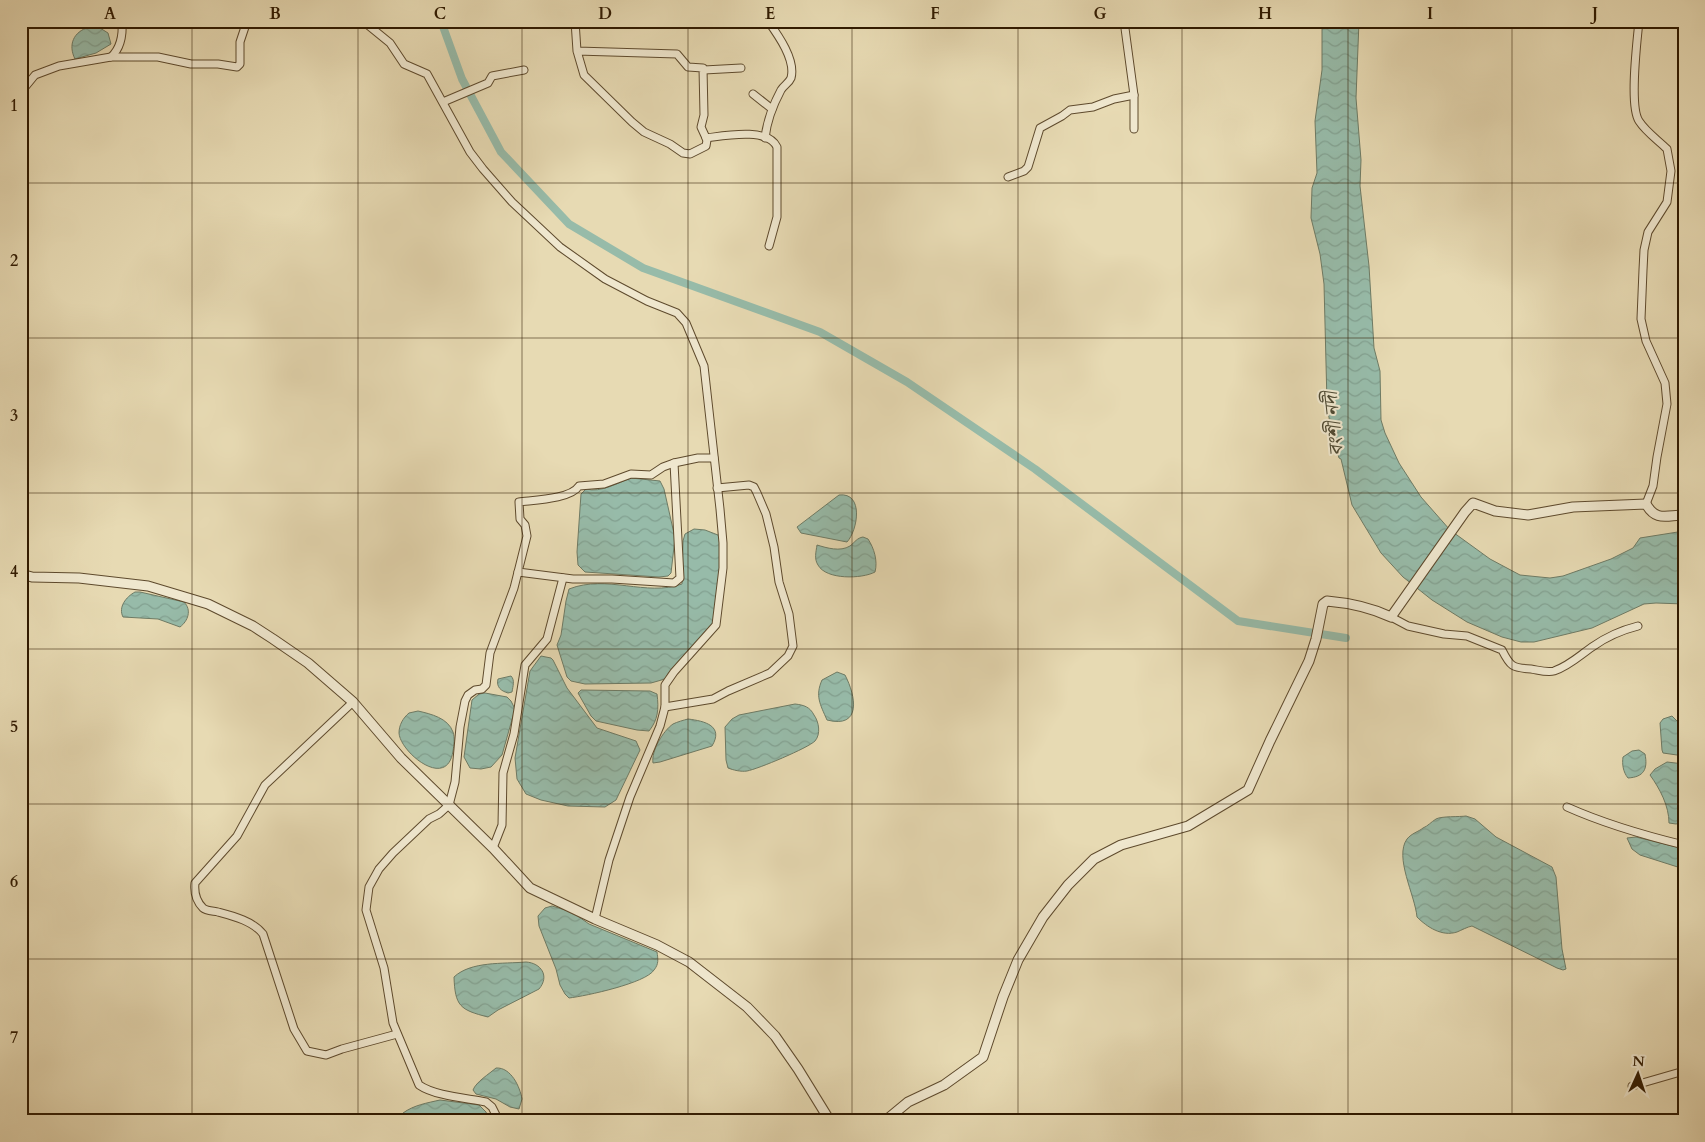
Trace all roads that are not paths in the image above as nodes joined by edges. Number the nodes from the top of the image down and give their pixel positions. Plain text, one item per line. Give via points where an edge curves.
1 (122, 21) edge
2 (248, 21) edge
3 (363, 21) edge
4 (575, 21) edge
5 (768, 21) edge
6 (1124, 21) edge
7 (1639, 21) edge
8 (577, 51) junction
9 (111, 57) junction
10 (741, 68) dead end
11 (524, 70) dead end
12 (704, 70) junction
13 (21, 92) edge
14 (753, 94) dead end
15 (1134, 95) junction
16 (444, 101) junction
17 (772, 109) junction
18 (1134, 129) dead end
19 (706, 138) junction
20 (765, 138) junction
21 (1008, 177) dead end
22 (769, 246) dead end
23 (714, 458) junction
24 (674, 463) junction
25 (717, 488) junction
26 (1646, 504) junction
27 (1684, 515) edge
28 (518, 572) junction
29 (21, 574) edge
30 (563, 578) junction
31 (1393, 615) junction
32 (1638, 626) dead end
33 (353, 702) junction
34 (665, 707) junction
35 (449, 805) junction
36 (1566, 807) dead end
37 (1684, 845) edge
38 (492, 848) junction
39 (594, 919) junction
40 (397, 1034) junction
41 (1684, 1071) edge
42 (1632, 1086) dead end
43 (499, 1121) edge
44 (830, 1121) edge
45 (885, 1121) edge

1 - 9 street via 123,34 118,51
2 - 9 street via 240,42 240,64 237,67 191,64 158,57
3 - 16 street via 390,42 404,64 427,74
4 - 8 street
5 - 17 street via 781,40 791,75
6 - 15 street
7 - 26 street via 1635,109 1646,130 1667,149 1670,171 1667,202 1648,232 1644,250 1641,319 1646,341 1665,383 1667,404 1653,486
8 - 12 street via 677,54 688,66
8 - 19 street via 584,75 644,132 690,154 706,146
9 - 13 street via 59,66 35,75
10 - 12 street
11 - 16 street via 492,76 485,85
12 - 19 street via 701,127
14 - 17 street
15 - 18 street
15 - 21 street via 1070,110 1044,125 1040,128 1028,167
16 - 23 street via 482,169 560,248 605,279 682,317 704,366
17 - 20 street
19 - 20 street via 742,133
20 - 22 street via 775,142 777,147 777,217
23 - 24 street
23 - 25 street
24 - 28 street via 651,475 631,474 604,484 579,486 576,491 563,496 519,502 520,519 526,525 527,536
24 - 30 street via 680,578 677,582
25 - 34 street via 723,568 716,625 665,685
25 - 34 street via 748,485 757,492 774,546 779,582 789,614 792,646 788,656 770,673 713,699
26 - 27 street via 1660,517
26 - 31 street via 1572,507 1528,514 1495,511 1474,503
28 - 30 street
28 - 35 street via 490,653 486,685 468,695 465,702 456,782
29 - 33 street via 148,586 208,604 274,638
30 - 38 street via 547,639 525,664 514,734 503,773 502,825
31 - 32 street via 1419,630 1467,636 1490,644 1502,650 1516,668 1552,672 1570,665 1606,638
31 - 45 street via 1343,602 1327,601 1323,604 1309,661 1248,790 1188,826 1121,845 1094,859 1043,917 1018,960 983,1057 944,1085 908,1102
33 - 35 street via 401,758
33 - 40 street via 266,785 237,836 195,883 194,890 204,909 249,923 263,934 294,1029 307,1051 326,1055
34 - 39 street via 651,750 630,797
35 - 38 street
35 - 40 street via 394,853 368,887 366,910 384,968
36 - 37 street via 1632,832
38 - 39 street via 530,888
39 - 44 street via 689,962 747,1007 798,1068
40 - 43 street via 419,1085 437,1093 486,1102
41 - 42 street

